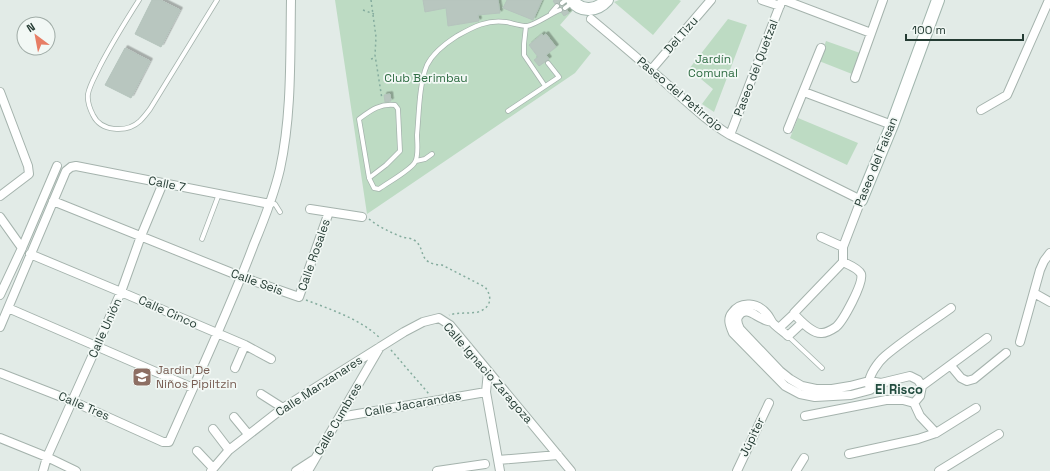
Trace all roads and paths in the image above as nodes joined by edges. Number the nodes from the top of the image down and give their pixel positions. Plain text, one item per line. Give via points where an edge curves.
1 (139, 0) edge
2 (217, 0) edge
3 (291, 0) edge
4 (371, 0) edge
5 (607, 0) edge
6 (711, 0) edge
7 (762, 0) edge
8 (883, 0) edge
9 (938, 0) edge
10 (1049, 0) edge
11 (782, 2) edge
12 (557, 6) dead end
13 (575, 7) edge
14 (363, 10) dead end
15 (560, 10) dead end
16 (374, 14) junction
17 (549, 15) junction
18 (526, 26) junction
19 (871, 34) junction
20 (821, 48) dead end
21 (376, 58) junction
22 (371, 59) dead end
23 (548, 62) dead end
24 (651, 70) junction
25 (436, 77) dead end
26 (424, 78) junction
27 (855, 78) dead end
28 (545, 86) junction
29 (0, 92) edge
30 (804, 92) junction
31 (383, 105) junction
32 (508, 110) dead end
33 (981, 110) dead end
34 (892, 125) junction
35 (788, 128) dead end
36 (730, 135) junction
37 (432, 154) dead end
38 (416, 161) junction
39 (57, 166) dead end
40 (369, 178) junction
41 (163, 183) junction
42 (219, 194) junction
43 (0, 196) edge
44 (862, 200) junction
45 (53, 201) junction
46 (270, 204) junction
47 (310, 209) dead end
48 (280, 212) dead end
49 (329, 212) junction
50 (0, 217) edge
51 (362, 217) joint
52 (141, 236) junction
53 (821, 237) dead end
54 (202, 239) dead end
55 (843, 247) junction
56 (22, 248) junction
57 (1050, 253) edge
58 (30, 254) junction
59 (843, 262) junction
60 (242, 277) junction
61 (121, 292) junction
62 (1034, 293) junction
63 (0, 295) edge
64 (299, 297) junction
65 (1050, 302) edge
66 (8, 308) junction
67 (951, 308) dead end
68 (795, 312) junction
69 (439, 318) junction
70 (802, 323) junction
71 (775, 325) junction
72 (0, 327) edge
73 (216, 334) junction
74 (788, 336) junction
75 (987, 338) dead end
76 (1020, 342) dead end
77 (383, 344) junction
78 (245, 345) junction
79 (97, 346) junction
80 (1006, 352) dead end
81 (271, 359) dead end
82 (951, 366) junction
83 (234, 368) dead end
84 (822, 368) dead end
85 (488, 372) junction
86 (0, 373) edge
87 (869, 386) junction
88 (922, 386) junction
89 (193, 388) junction
90 (486, 392) junction
91 (261, 394) dead end
92 (434, 400) junction
93 (72, 401) junction
94 (769, 402) dead end
95 (914, 403) junction
96 (283, 408) junction
97 (976, 408) dead end
98 (805, 416) dead end
99 (234, 417) dead end
100 (340, 417) junction
101 (213, 429) dead end
102 (936, 433) junction
103 (248, 434) junction
104 (999, 434) dead end
105 (0, 438) edge
106 (229, 450) junction
107 (197, 451) dead end
108 (849, 454) dead end
109 (558, 455) junction
110 (47, 457) junction
111 (315, 458) junction
112 (804, 458) dead end
113 (498, 460) junction
114 (485, 464) dead end
115 (212, 470) edge
116 (43, 471) edge
117 (76, 471) edge
118 (296, 471) edge
119 (308, 471) edge
120 (437, 471) edge
121 (500, 471) edge
122 (571, 471) edge
123 (737, 471) edge
124 (796, 471) edge
125 (939, 471) edge

1 - 2 lane via 116,36 88,95 95,120 105,127 128,128 139,122 150,109
3 - 46 street via 287,126 280,169
4 - 16 path
5 - 13 street via 590,10
6 - 24 street, Del Tizu
7 - 11 street
8 - 19 street
9 - 34 street, Paseo del Faisan
10 - 33 street via 1007,95
11 - 19 street
11 - 36 street, Paseo del Quetzal
12 - 17 lane
13 - 24 street, Paseo del Petirrojo
14 - 16 path
15 - 17 lane
16 - 21 path
17 - 18 lane
18 - 26 lane via 498,20 481,23 441,47 428,65
18 - 28 lane via 524,55
19 - 27 street
20 - 30 street
21 - 22 path
21 - 31 path
23 - 28 lane via 559,77
24 - 36 street, Paseo del Petirrojo via 703,116
25 - 26 lane
26 - 38 lane
28 - 32 lane
29 - 43 street via 29,174
30 - 34 street
30 - 35 street
31 - 40 lane via 359,119
31 - 40 lane via 395,105 398,109 400,151
34 - 44 street, Paseo del Faisan
36 - 44 street, Paseo del Petirrojo
37 - 38 lane
38 - 40 lane via 410,168 378,189 374,188
39 - 56 street
41 - 42 street, Calle 7
41 - 45 street, Calle 7 via 76,166 66,171
41 - 52 street, Calle Unión
42 - 46 street, Calle 7
42 - 54 lane
44 - 55 street, Paseo del Faisan
45 - 52 street, Calle Seis
45 - 58 street
46 - 48 lane via 275,204
46 - 60 street
47 - 49 street
49 - 51 street
49 - 64 street, Calle Rosales
50 - 56 street
51 - 69 path, Calle Ignacio Zaragoza via 381,228 414,240 426,260 442,265 485,287 490,293 490,301 478,312 457,312
52 - 60 street, Calle Seis
52 - 61 street, Calle Unión
53 - 55 street
55 - 59 street, Paseo del Faisan
56 - 63 street
57 - 62 street via 1042,266
58 - 61 street, Calle Cinco
58 - 66 street
59 - 68 street
59 - 70 street via 857,270 862,279 842,319 836,326 821,334
60 - 64 street, Calle Seis
60 - 73 street
61 - 73 street, Calle Cinco
61 - 79 street, Calle Unión
62 - 65 street
62 - 76 street
64 - 77 path, Calle Seis via 366,327
66 - 72 street
66 - 79 street
67 - 87 street via 884,356 874,370
68 - 70 street
68 - 71 street
69 - 77 street, Calle Manzanares via 423,322
69 - 85 street, Calle Ignacio Zaragoza via 450,325
70 - 74 street
71 - 74 street
71 - 87 street via 746,311 737,319 740,329 790,379 802,386 816,389
73 - 78 street, Calle Cinco
73 - 89 street
74 - 84 lane
75 - 82 street
77 - 92 path, Calle Seis
77 - 96 street, Calle Manzanares
77 - 100 street, Calle Cumbres
78 - 81 street, Calle Cinco
78 - 83 street
79 - 89 street
79 - 93 street, Calle Unión
80 - 82 street via 974,379 967,381
82 - 88 street
85 - 90 street
85 - 109 street, Calle Ignacio Zaragoza
86 - 93 street, Calle Tres
87 - 88 street via 910,376 918,380
88 - 95 street via 920,396
89 - 93 street, Calle Tres via 169,442
90 - 92 street, Calle Jacarandas
90 - 113 street
91 - 96 street
92 - 100 street, Calle Jacarandas
93 - 110 street, Calle Unión
94 - 123 street, Júpiter
95 - 98 street via 886,400
95 - 102 street via 920,416
96 - 103 street, Calle Manzanares
97 - 102 street
99 - 103 street
100 - 111 street, Calle Cumbres
101 - 106 street
102 - 108 street
103 - 106 street, Calle Manzanares
104 - 125 street
105 - 110 street
106 - 115 street, Calle Manzanares
107 - 115 street
109 - 113 street
109 - 122 street, Calle Ignacio Zaragoza
110 - 116 street, Calle Unión
110 - 117 street
111 - 118 street
111 - 119 street, Calle Cumbres
112 - 124 street
113 - 121 street
114 - 120 street

